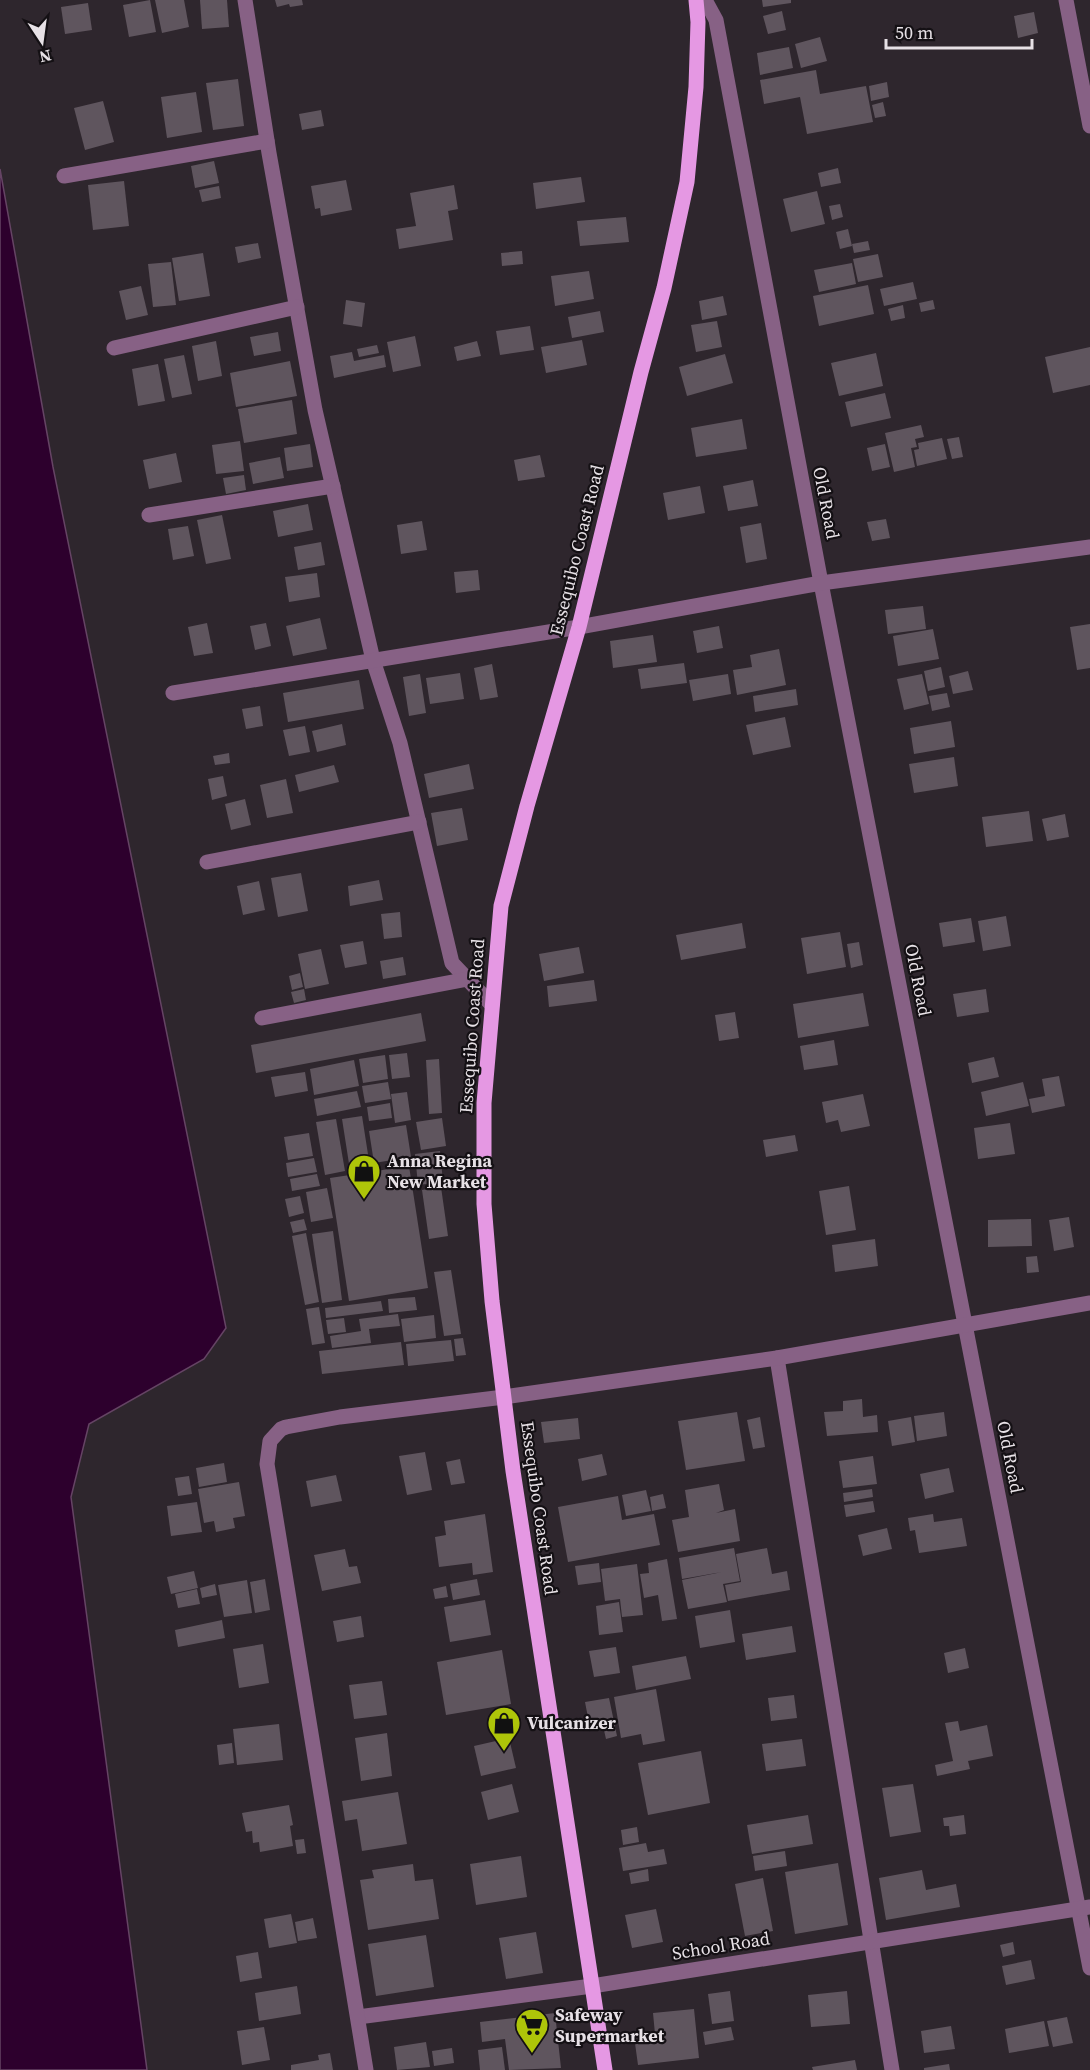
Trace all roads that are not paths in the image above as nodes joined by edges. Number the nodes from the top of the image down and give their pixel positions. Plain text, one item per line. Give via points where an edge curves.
1 (245, 0) edge
2 (696, 0) edge
3 (705, 0) edge
4 (1066, 0) edge
5 (1090, 126) edge
6 (267, 141) junction
7 (64, 176) dead end
8 (297, 307) junction
9 (114, 348) dead end
10 (333, 486) junction
11 (149, 516) dead end
12 (1090, 547) edge
13 (821, 583) junction
14 (579, 627) junction
15 (373, 660) junction
16 (173, 693) dead end
17 (419, 822) junction
18 (207, 862) dead end
19 (468, 979) junction
20 (492, 1005) junction
21 (262, 1018) dead end
22 (1090, 1303) edge
23 (964, 1325) junction
24 (777, 1359) junction
25 (504, 1397) junction
26 (1084, 1909) edge
27 (871, 1942) junction
28 (1088, 1950) edge
29 (1090, 1968) edge
30 (592, 1986) junction
31 (358, 2017) junction
32 (366, 2070) edge
33 (605, 2070) edge
34 (892, 2070) edge

1 - 6 street
2 - 14 main road, Essequibo Coast Road via 696,87 687,182
3 - 13 street, Old Road via 716,20
4 - 5 street
6 - 7 street
6 - 8 street
8 - 9 street
8 - 10 street
10 - 11 street
10 - 15 street
12 - 13 street
13 - 14 street
13 - 23 street, Old Road
14 - 15 street
14 - 20 main road, Essequibo Coast Road via 501,906
15 - 16 street
15 - 17 street via 400,743
17 - 18 street
17 - 19 street via 452,963
19 - 20 street
19 - 21 street
20 - 25 main road, Essequibo Coast Road via 484,1103 484,1204
22 - 23 street
23 - 24 street
23 - 26 street, Old Road
24 - 25 street
24 - 27 street
25 - 30 main road, Essequibo Coast Road
25 - 31 street via 286,1427 273,1437 269,1446 267,1464
26 - 27 street, School Road
26 - 28 street, Old Road
27 - 30 street, School Road
27 - 34 street
28 - 29 street, Old Road
30 - 31 street, School Road
30 - 33 main road, Essequibo Coast Road
31 - 32 street

